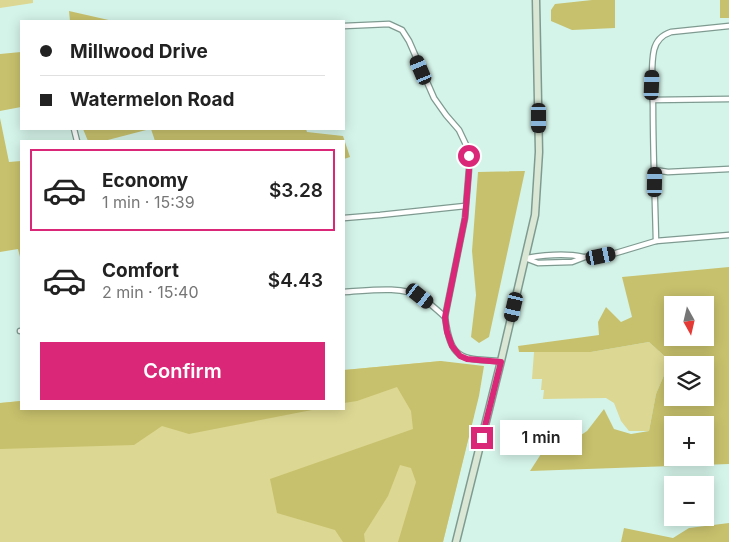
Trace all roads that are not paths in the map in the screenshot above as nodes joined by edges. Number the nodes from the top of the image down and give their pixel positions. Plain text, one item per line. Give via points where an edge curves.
1 (536, 0) edge
2 (345, 26) edge
3 (729, 26) edge
4 (729, 99) edge
5 (653, 100) junction
6 (729, 169) edge
7 (655, 170) junction
8 (465, 206) junction
9 (345, 218) edge
10 (729, 235) edge
11 (656, 241) junction
12 (525, 258) junction
13 (345, 292) edge
14 (445, 317) junction
15 (501, 362) junction
16 (456, 542) edge

1 - 12 main road via 539,152 534,214
2 - 8 street via 389,24 406,35 434,98 460,130 468,149
3 - 5 street via 665,34 654,51
4 - 5 street
5 - 7 street
6 - 7 street
7 - 11 street
8 - 9 street
8 - 14 street
10 - 11 street
11 - 12 street via 616,253
12 - 15 main road
13 - 14 street via 406,292 420,296
14 - 15 street via 452,346 460,356
15 - 16 main road

